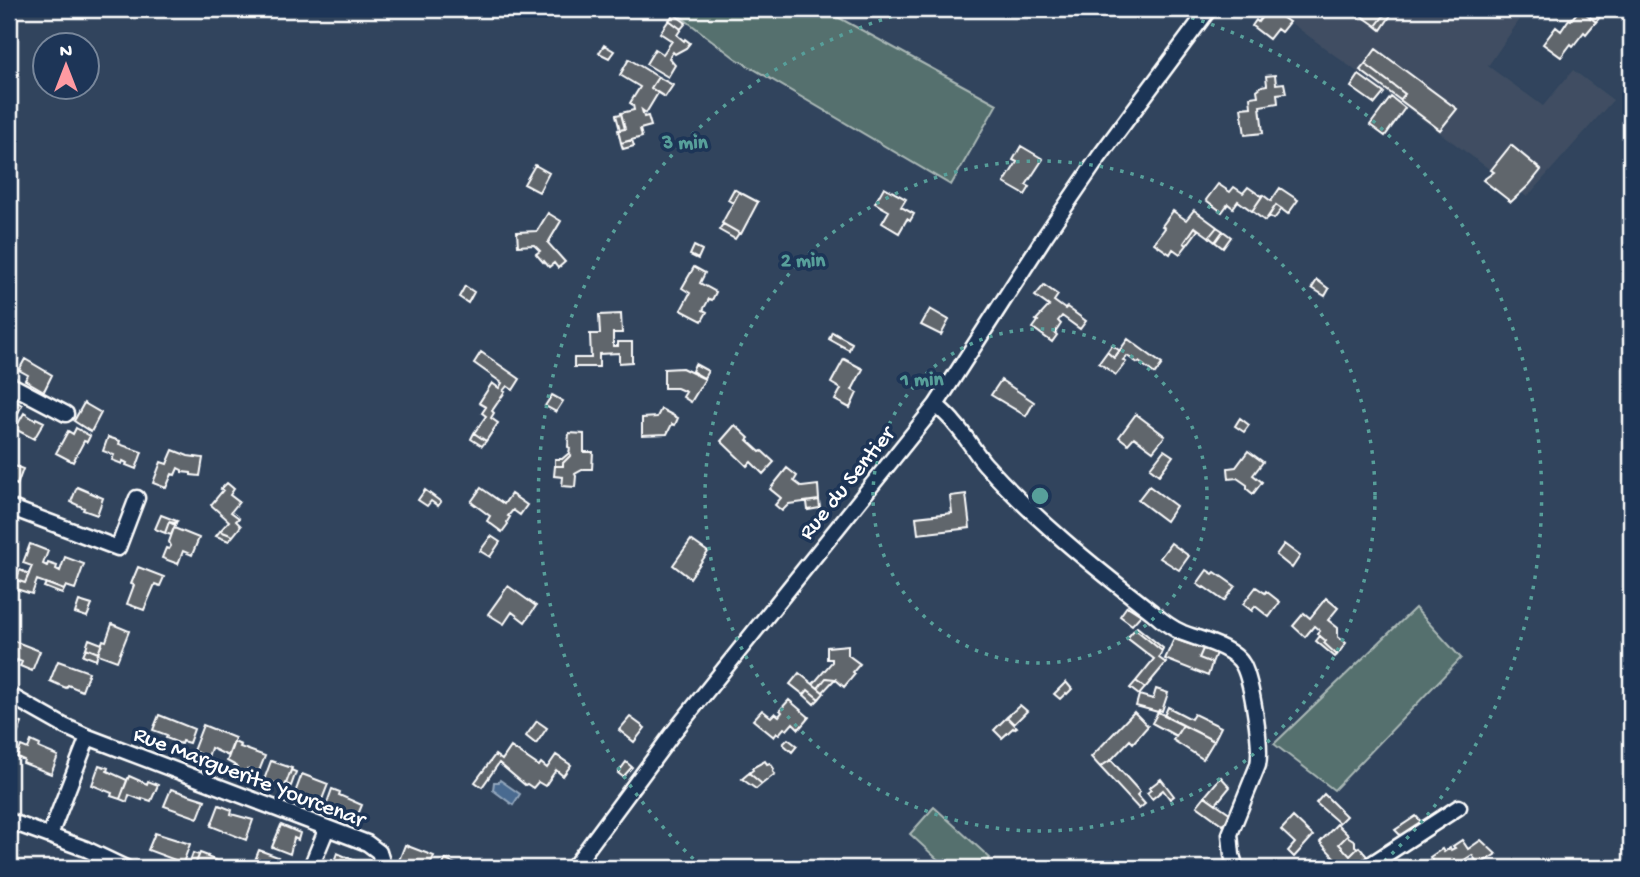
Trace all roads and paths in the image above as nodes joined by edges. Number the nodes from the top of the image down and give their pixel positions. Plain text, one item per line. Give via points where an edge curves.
1 (1209, 9) edge
2 (9, 384) edge
3 (936, 405) junction
4 (66, 414) dead end
5 (137, 498) dead end
6 (9, 507) edge
7 (9, 695) edge
8 (88, 737) junction
9 (1460, 807) dead end
10 (9, 821) edge
11 (327, 828) junction
12 (50, 835) junction
13 (126, 868) edge
14 (309, 868) edge
15 (384, 868) edge
16 (573, 868) edge
17 (1236, 868) edge
18 (1365, 868) edge

1 - 3 street, Rue du Sentier via 1099,156
2 - 4 street
3 - 16 street, Rue du Sentier via 674,732
3 - 17 street via 983,461 1079,555 1180,632 1221,648 1243,665 1260,756 1230,834
5 - 6 street via 118,548
7 - 8 street, Rue Marguerite Yourcenar
8 - 11 street, Rue Marguerite Yourcenar
8 - 12 street
9 - 18 street
10 - 12 street
11 - 14 street
11 - 15 street, Rue Marguerite Yourcenar via 374,847
12 - 13 street

